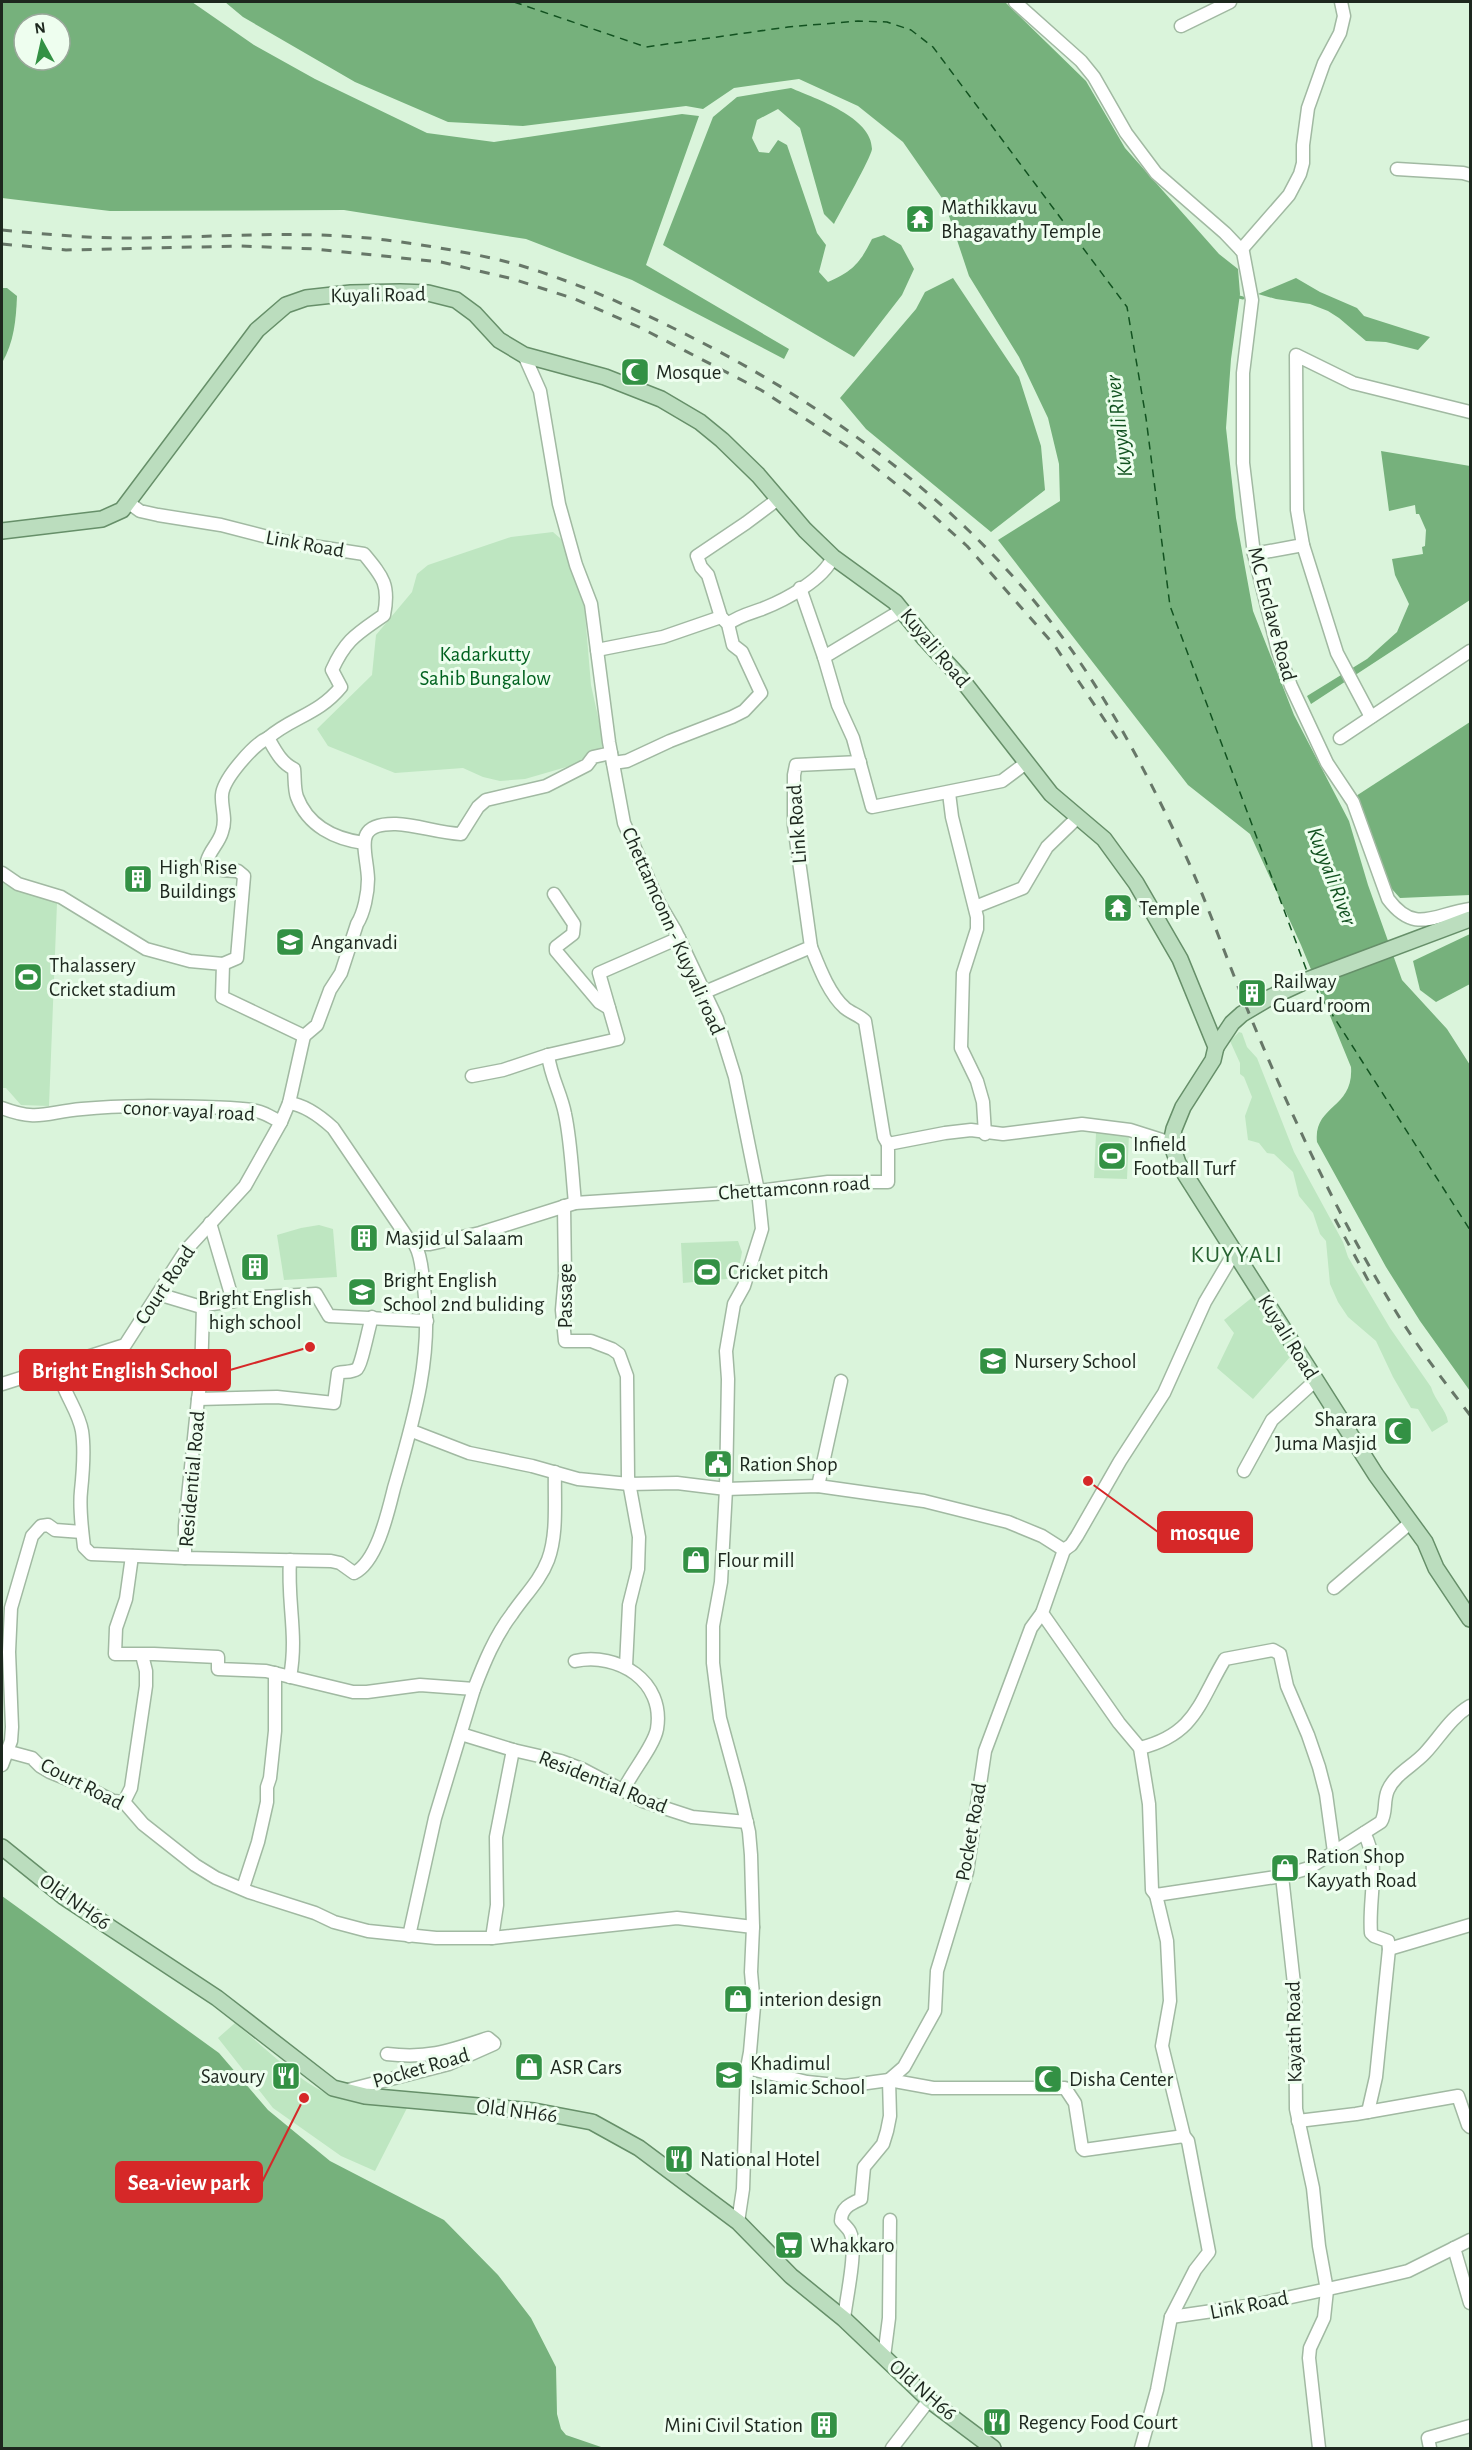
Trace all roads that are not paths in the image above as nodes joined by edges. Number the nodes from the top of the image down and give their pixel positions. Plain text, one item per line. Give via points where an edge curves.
1 (1015, 2) edge
2 (1230, 2) edge
3 (1341, 2) edge
4 (1181, 26) dead end
5 (1397, 170) dead end
6 (1470, 175) edge
7 (1242, 251) junction
8 (524, 355) junction
9 (1470, 412) edge
10 (778, 499) junction
11 (129, 503) junction
12 (2, 531) edge
13 (1303, 545) junction
14 (1254, 554) junction
15 (833, 557) junction
16 (800, 588) junction
17 (902, 610) junction
18 (725, 620) junction
19 (597, 650) junction
20 (1470, 651) edge
21 (824, 657) junction
22 (1371, 717) junction
23 (268, 738) junction
24 (1340, 738) dead end
25 (612, 758) junction
26 (860, 762) junction
27 (1026, 763) junction
28 (949, 792) junction
29 (1078, 817) junction
30 (364, 843) junction
31 (2, 873) edge
32 (554, 894) dead end
33 (975, 907) junction
34 (1470, 909) edge
35 (1470, 919) edge
36 (679, 938) junction
37 (811, 947) junction
38 (223, 964) junction
39 (705, 992) junction
40 (609, 1008) junction
41 (304, 1035) junction
42 (1216, 1047) junction
43 (548, 1055) junction
44 (472, 1077) dead end
45 (289, 1103) junction
46 (2, 1108) edge
47 (281, 1122) junction
48 (985, 1128) junction
49 (888, 1143) junction
50 (1171, 1143) junction
51 (758, 1191) junction
52 (569, 1204) junction
53 (210, 1223) junction
54 (416, 1244) junction
55 (1234, 1253) junction
56 (158, 1294) junction
57 (233, 1301) junction
58 (203, 1306) junction
59 (372, 1317) junction
60 (428, 1321) junction
61 (59, 1367) junction
62 (841, 1381) dead end
63 (1315, 1381) junction
64 (2, 1384) edge
65 (198, 1399) junction
66 (412, 1431) junction
67 (1244, 1471) dead end
68 (555, 1472) junction
69 (629, 1484) junction
70 (818, 1486) junction
71 (726, 1489) junction
72 (1410, 1523) junction
73 (82, 1532) junction
74 (1064, 1550) junction
75 (132, 1556) junction
76 (185, 1558) junction
77 (290, 1560) junction
78 (1334, 1588) dead end
79 (1042, 1613) junction
80 (1470, 1619) edge
81 (142, 1655) junction
82 (575, 1661) dead end
83 (626, 1666) junction
84 (275, 1673) junction
85 (290, 1677) junction
86 (474, 1689) junction
87 (1470, 1706) edge
88 (461, 1734) junction
89 (1140, 1748) junction
90 (513, 1750) junction
91 (6, 1751) junction
92 (2, 1765) edge
93 (623, 1791) junction
94 (124, 1802) junction
95 (747, 1822) junction
96 (1364, 1833) junction
97 (2, 1847) edge
98 (1334, 1852) junction
99 (1282, 1876) junction
100 (242, 1887) junction
101 (1156, 1895) junction
102 (1470, 1925) edge
103 (753, 1927) junction
104 (409, 1936) junction
105 (492, 1938) junction
106 (1389, 1950) junction
107 (387, 2054) dead end
108 (747, 2068) junction
109 (889, 2080) junction
110 (344, 2091) junction
111 (1368, 2112) junction
112 (1298, 2121) junction
113 (1470, 2127) edge
114 (1184, 2136) junction
115 (890, 2220) dead end
116 (738, 2222) junction
117 (1470, 2240) edge
118 (1454, 2248) junction
119 (1327, 2290) junction
120 (1470, 2303) edge
121 (1171, 2317) junction
122 (844, 2319) junction
123 (884, 2357) junction
124 (929, 2400) junction
125 (1470, 2426) edge
126 (892, 2448) edge
127 (993, 2448) edge
128 (1141, 2448) edge
129 (1319, 2448) edge
130 (1430, 2448) edge

1 - 7 street via 1081,61 1156,173
2 - 4 street
3 - 7 street via 1344,16 1340,33 1308,108 1300,174 1289,195
5 - 6 street
7 - 14 street, MC Enclave Road via 1252,300 1243,374 1243,463
8 - 10 main road, Kuyali Road via 605,377 661,399 722,440
8 - 11 main road, Kuyali Road via 499,340 456,300 442,296 351,293 306,298 285,305 256,330
8 - 19 street, Chettamconn - Kuyyali road via 540,391 559,504 591,604
9 - 13 street via 1353,383 1296,355 1297,510
10 - 15 main road, Kuyali Road
10 - 18 street via 697,556
11 - 12 main road, Kuyali Road via 102,519
11 - 23 street, Link Road via 140,511 158,515 364,555 378,570 388,593 384,615 351,638 345,647 332,670 341,687 314,712
13 - 14 street
13 - 22 street via 1337,653
14 - 34 street, MC Enclave Road via 1278,651 1291,686 1327,763 1353,801 1388,899 1406,918 1430,919
15 - 16 street via 820,576
15 - 17 main road, Kuyali Road
16 - 18 street via 782,600
16 - 21 street
17 - 21 street
17 - 27 main road, Kuyali Road
18 - 19 street
18 - 25 street via 733,645 742,652 761,693 744,711 732,717 627,761
19 - 25 street, Chettamconn - Kuyyali road
20 - 22 street
21 - 26 street
22 - 24 street
23 - 30 street via 275,752 294,769 296,796 308,817 326,832
23 - 38 street via 258,742 228,781 222,794 222,834 207,861 217,869 238,871 244,876 237,958
25 - 30 street via 593,757 587,765 546,786 486,800 461,834 383,825 371,828
25 - 36 street, Chettamconn - Kuyyali road via 628,833
26 - 28 street via 872,807
26 - 37 street, Link Road via 796,765 794,825
27 - 28 street via 1002,781
27 - 29 main road, Kuyali Road via 1051,794
28 - 33 street
29 - 33 street via 1047,847 1023,888
29 - 42 main road, Kuyali Road via 1104,839 1157,916 1180,958
30 - 41 street via 368,880 360,918 317,1025
31 - 38 street via 18,884 61,897 146,949 190,961
32 - 40 street via 574,924 573,934 556,951 599,1002
33 - 48 street via 977,929 963,973 961,1048 977,1081
35 - 42 main road via 1310,979 1242,1014
36 - 39 street, Chettamconn - Kuyyali road
36 - 40 street via 599,973
37 - 39 street
37 - 49 street, Link Road via 837,998 846,1010 865,1021
38 - 41 street via 222,997
39 - 51 street, Chettamconn - Kuyyali road via 735,1077
40 - 43 street via 618,1039
41 - 45 street, conor vayal road
42 - 50 main road via 1213,1060 1183,1107
43 - 44 street
43 - 52 street via 566,1117
45 - 47 street, conor vayal road
45 - 54 street via 298,1104 333,1128 407,1237
46 - 47 street, conor vayal road via 28,1117 115,1107 236,1108 260,1112
47 - 53 street, Court Road via 244,1186
48 - 49 street
48 - 50 street via 1052,1129 1082,1124 1130,1130
49 - 51 street, Chettamconn road via 888,1182 828,1182
50 - 55 main road, Kuyali Road via 1178,1163
51 - 52 street, Chettamconn road
51 - 71 street, Chettamconn - Kuyyali road via 762,1229 744,1286 734,1304 726,1351
52 - 54 street, Chettamconn road via 480,1233
52 - 69 street, Passage via 562,1310 565,1341 591,1341 612,1348 623,1361 627,1377
53 - 56 street, Court Road via 186,1250
53 - 57 street
54 - 60 street
55 - 63 main road, Kuyali Road
55 - 74 street, Pocket Road via 1205,1302 1164,1393 1077,1536
56 - 58 street
56 - 61 street, Court Road via 125,1345
57 - 58 street
57 - 59 street via 316,1294 329,1316
58 - 65 street, Residential Road
59 - 60 street
59 - 65 street, Residential Road via 360,1366 356,1371 338,1373 334,1403 277,1397
60 - 66 street via 423,1378
61 - 64 street, Court Road
61 - 73 street, Residential Road via 64,1390 79,1414 82,1434
62 - 70 street
63 - 67 street via 1272,1420
63 - 72 main road, Kuyali Road
65 - 76 street, Residential Road via 184,1526
66 - 68 street via 469,1453
66 - 77 street, Residential Road via 385,1521 366,1564 354,1573 331,1561
68 - 69 street via 578,1479
68 - 86 street via 554,1522 548,1559 527,1597 497,1636
69 - 71 street via 677,1483
69 - 83 street via 639,1537 638,1569 629,1605
70 - 71 street
70 - 74 street via 958,1509 1024,1528
71 - 95 street, Chettamconn - Kuyyali road via 713,1663 720,1718
72 - 78 street
72 - 80 main road, Kuyali Road
73 - 75 street, Residential Road via 84,1547 91,1554
73 - 91 street via 41,1526 24,1556 11,1608 12,1727
74 - 79 street, Pocket Road
75 - 76 street, Residential Road
75 - 81 street via 126,1599 116,1628 115,1654
76 - 77 street, Residential Road
77 - 85 street via 289,1600 294,1634
79 - 89 street
79 - 109 street, Pocket Road via 1031,1628 986,1751 967,1872 938,1971 935,2011 904,2067
81 - 84 street via 218,1657 218,1669
81 - 94 street via 146,1692 130,1788
82 - 83 street
83 - 93 street via 650,1686 657,1730
84 - 85 street
84 - 100 street via 275,1731 267,1802
85 - 86 street via 354,1692 420,1685
86 - 88 street
87 - 96 street via 1455,1716 1426,1752 1398,1777 1388,1791 1385,1816
88 - 90 street, Residential Road
88 - 104 street via 435,1818
89 - 98 street via 1154,1745 1182,1729 1205,1699 1225,1659 1273,1650 1280,1654 1287,1686 1319,1767
89 - 101 street via 1146,1777 1152,1890
90 - 93 street, Residential Road via 561,1761
90 - 105 street, Residential Road via 496,1838 497,1905
91 - 92 street
91 - 94 street, Court Road via 32,1758 50,1772 113,1801
93 - 95 street, Residential Road via 692,1816
94 - 100 street, Court Road via 143,1824 195,1864 216,1878
95 - 103 street, Chettamconn - Kuyyali road
96 - 98 street
96 - 106 street via 1373,1860 1371,1933 1389,1941
97 - 110 main road, Old NH66 via 64,1898 217,1998 333,2088
98 - 99 street via 1309,1868
99 - 101 street
99 - 112 street, Kayath Road via 1295,1993
100 - 104 street, Court Road via 334,1922
101 - 114 street via 1167,1941 1170,2001 1162,2046
102 - 106 street
103 - 105 street, Court Road via 677,1918
103 - 108 street, Chettamconn - Kuyyali road via 754,2012
104 - 105 street, Court Road
106 - 111 street via 1376,2077
107 - 110 street, Pocket Road via 415,2057 488,2038 494,2044 450,2064
108 - 109 street via 845,2086
108 - 116 street, Chettamconn - Kuyyali road
109 - 114 street via 933,2088 1065,2088 1075,2103 1084,2150
109 - 122 street via 890,2116 883,2144 864,2168 861,2199 843,2209 841,2215 852,2238 853,2253
110 - 116 main road, Old NH66 via 534,2111 592,2122 639,2148
111 - 112 street
111 - 113 street via 1458,2096
112 - 119 street, Kayath Road via 1313,2188
114 - 121 street via 1209,2252 1195,2270
115 - 123 street via 889,2318
116 - 122 main road, Old NH66 via 791,2276
117 - 118 street, Link Road
118 - 119 street, Link Road via 1408,2271
118 - 120 street
119 - 121 street, Link Road
119 - 129 street, Kayath Road via 1324,2318 1309,2358
121 - 128 street
122 - 123 main road, Old NH66
123 - 124 main road, Old NH66
124 - 126 street
124 - 127 main road, Old NH66
125 - 130 street via 1428,2438

